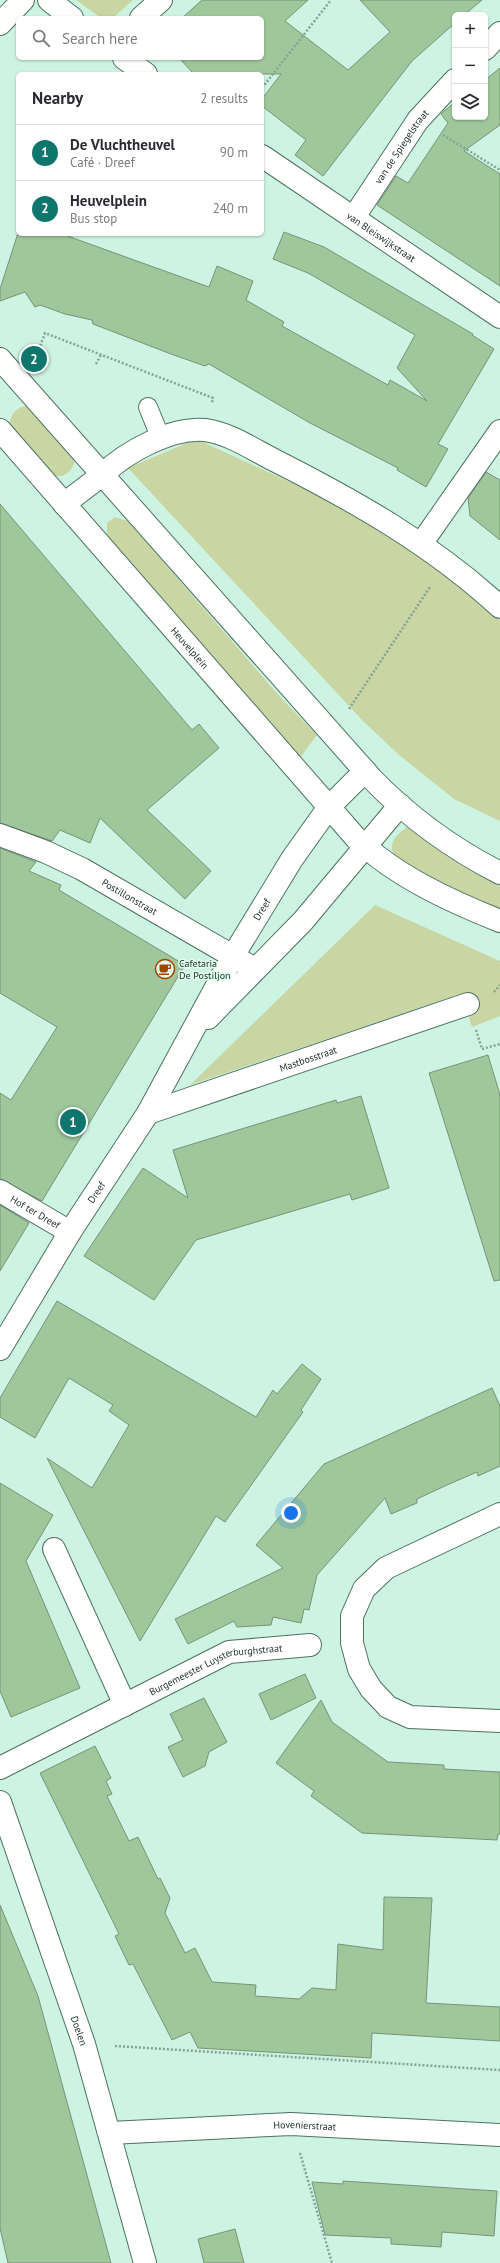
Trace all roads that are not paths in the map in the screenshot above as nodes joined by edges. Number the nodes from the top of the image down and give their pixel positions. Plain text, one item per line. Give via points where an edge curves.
1 (23, 0) edge
2 (49, 0) edge
3 (161, 0) edge
4 (69, 16) edge
5 (143, 16) edge
6 (0, 24) edge
7 (500, 33) edge
8 (486, 48) edge
9 (127, 60) edge
10 (143, 72) edge
11 (452, 83) edge
12 (264, 157) edge
13 (354, 217) junction
14 (500, 317) edge
15 (0, 359) edge
16 (148, 407) dead end
17 (0, 430) edge
18 (500, 431) edge
19 (161, 439) junction
20 (102, 475) junction
21 (64, 504) junction
22 (421, 544) junction
23 (500, 607) edge
24 (365, 770) junction
25 (400, 805) junction
26 (329, 807) junction
27 (0, 835) edge
28 (366, 847) junction
29 (500, 873) edge
30 (500, 921) edge
31 (233, 956) junction
32 (255, 969) junction
33 (468, 1004) dead end
34 (190, 1036) junction
35 (148, 1113) junction
36 (0, 1191) edge
37 (70, 1232) junction
38 (0, 1349) edge
39 (500, 1514) edge
40 (54, 1549) dead end
41 (310, 1645) dead end
42 (125, 1704) junction
43 (500, 1721) edge
44 (0, 1768) edge
45 (0, 1802) edge
46 (110, 2133) junction
47 (500, 2135) edge
48 (145, 2263) edge

1 - 6 street
2 - 4 street
3 - 5 street
7 - 8 street
9 - 10 street
11 - 13 street, van de Spiegelstraat via 418,120
12 - 13 street, van Bleiswijkstraat
13 - 14 street, van Bleiswijkstraat
15 - 20 street
16 - 19 lane
17 - 21 street, Heuvelplein
18 - 22 street
19 - 20 street via 130,452
19 - 22 street via 205,430 235,441 395,526
20 - 21 street
20 - 24 street
21 - 26 street, Heuvelplein
22 - 23 street
24 - 25 street
24 - 26 street, Dreef
25 - 28 street, Dreef
25 - 29 street via 450,843
26 - 28 street, Heuvelplein
26 - 31 street, Dreef via 292,860
27 - 31 street, Postillonstraat via 82,869
28 - 30 street via 412,878
28 - 32 street, Dreef via 303,921
31 - 32 street, Postillonstraat
31 - 34 street, Dreef
32 - 34 street, Dreef
33 - 35 street, Mastbosstraat
34 - 35 street, Dreef
35 - 37 street, Dreef
36 - 37 street, Hof ter Dreef
37 - 38 street, Dreef
39 - 43 street via 386,1568 364,1589 352,1616 352,1644 359,1669 371,1689 388,1707 410,1717
40 - 42 street
41 - 42 street, Burgemeester Luysterburghstraat via 230,1652
42 - 44 street, Burgemeester Luysterburghstraat
45 - 46 street, Doelen via 84,2044
46 - 47 street, Hovenierstraat via 291,2124
46 - 48 street, Doelen

